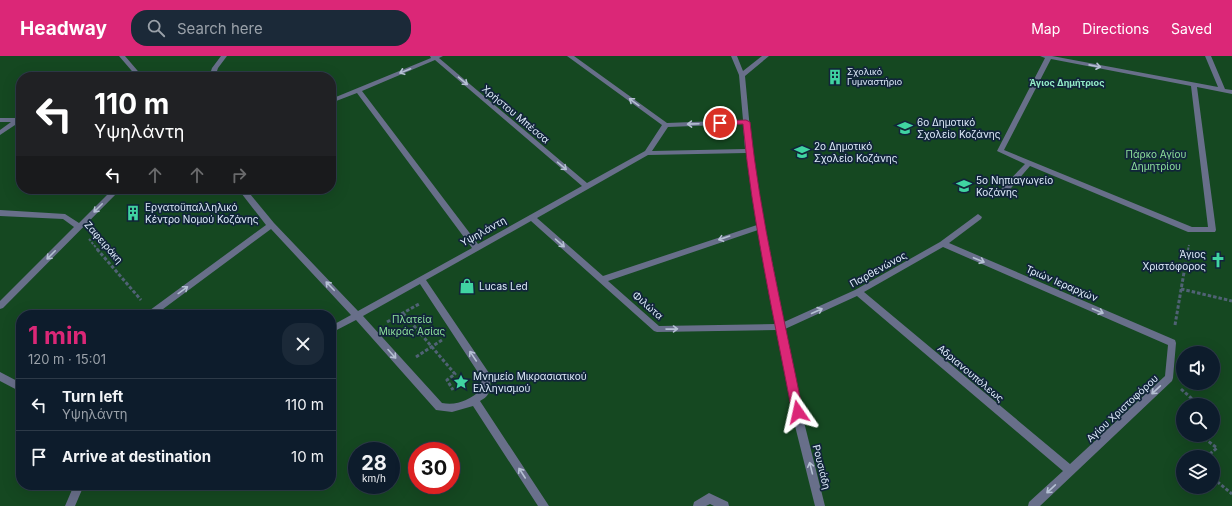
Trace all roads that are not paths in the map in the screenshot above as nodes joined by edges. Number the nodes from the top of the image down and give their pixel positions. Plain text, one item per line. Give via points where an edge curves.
1 (122, 56) edge
2 (224, 56) edge
3 (570, 56) edge
4 (734, 56) edge
5 (766, 56) edge
6 (1208, 56) edge
7 (437, 57) edge
8 (1046, 57) edge
9 (136, 72) edge
10 (214, 72) edge
11 (742, 75) junction
12 (1194, 85) junction
13 (358, 90) junction
14 (1222, 90) junction
15 (1232, 92) edge
16 (336, 99) edge
17 (0, 120) edge
18 (16, 120) edge
19 (746, 122) junction
20 (16, 123) edge
21 (666, 125) junction
22 (0, 133) edge
23 (749, 151) junction
24 (647, 153) junction
25 (1029, 163) junction
26 (586, 186) junction
27 (1003, 192) dead end
28 (111, 194) edge
29 (246, 194) edge
30 (0, 214) edge
31 (531, 217) junction
32 (978, 217) dead end
33 (271, 225) junction
34 (761, 226) junction
35 (79, 227) junction
36 (943, 244) junction
37 (476, 248) junction
38 (421, 279) junction
39 (602, 280) junction
40 (858, 292) junction
41 (0, 306) edge
42 (156, 310) edge
43 (357, 314) junction
44 (336, 327) edge
45 (781, 327) junction
46 (1172, 343) joint
47 (0, 376) edge
48 (16, 385) edge
49 (475, 401) junction
50 (1071, 471) junction
51 (77, 490) edge
52 (70, 506) edge
53 (544, 506) edge
54 (698, 506) edge
55 (724, 506) edge
56 (820, 506) edge
57 (1034, 506) edge

1 - 9 street
2 - 10 street
21 -> 3 street
4 - 11 street, Ρουσιάδη
5 - 11 street
6 - 14 street
7 -> 13 street
7 -> 26 street, Χρήστου Μπέσσα
8 -> 12 street
8 - 25 street via 1000,151
11 - 19 street, Ρουσιάδη
12 - 14 street
12 - 25 street via 1212,230 1191,230
13 - 16 street
13 - 37 street
14 - 15 street
17 - 18 street
19 -> 21 street
19 - 23 street, Ρουσιάδη
20 - 22 street
21 - 24 street, Υψηλάντη
23 - 24 street, Υψηλάντη
23 - 34 street, Ρουσιάδη
24 - 26 street, Υψηλάντη
25 - 27 street
26 - 31 street, Υψηλάντη
28 -> 35 street
29 - 33 street
30 - 35 street, Ζαφειράκη via 65,217
31 - 37 street, Υψηλάντη
31 -> 39 street, Φιλώτα
32 - 36 street, Παρθενώνος
42 -> 33 street
43 -> 33 street
34 -> 39 street
34 - 45 street, Ρουσιάδη
35 -> 41 street
36 - 40 street, Παρθενώνος
36 -> 46 street, Τριών Ιεραρχών
37 - 38 street, Υψηλάντη
38 - 43 street, Υψηλάντη
49 -> 38 street via 485,392 486,376
39 -> 45 street, Φιλώτα via 657,329
45 -> 40 street, Παρθενώνος
40 - 50 street, Αδριανουπόλεως
43 - 44 street, Υψηλάντη
43 -> 49 street via 439,407 446,409
56 -> 45 street, Ρουσιάδη via 800,426
46 -> 50 street, Αγίου Χριστοφόρου via 1169,378
47 - 48 street
53 -> 49 street
50 -> 57 street, Αγίου Χριστοφόρου
51 - 52 street
54 - 55 street via 709,498

